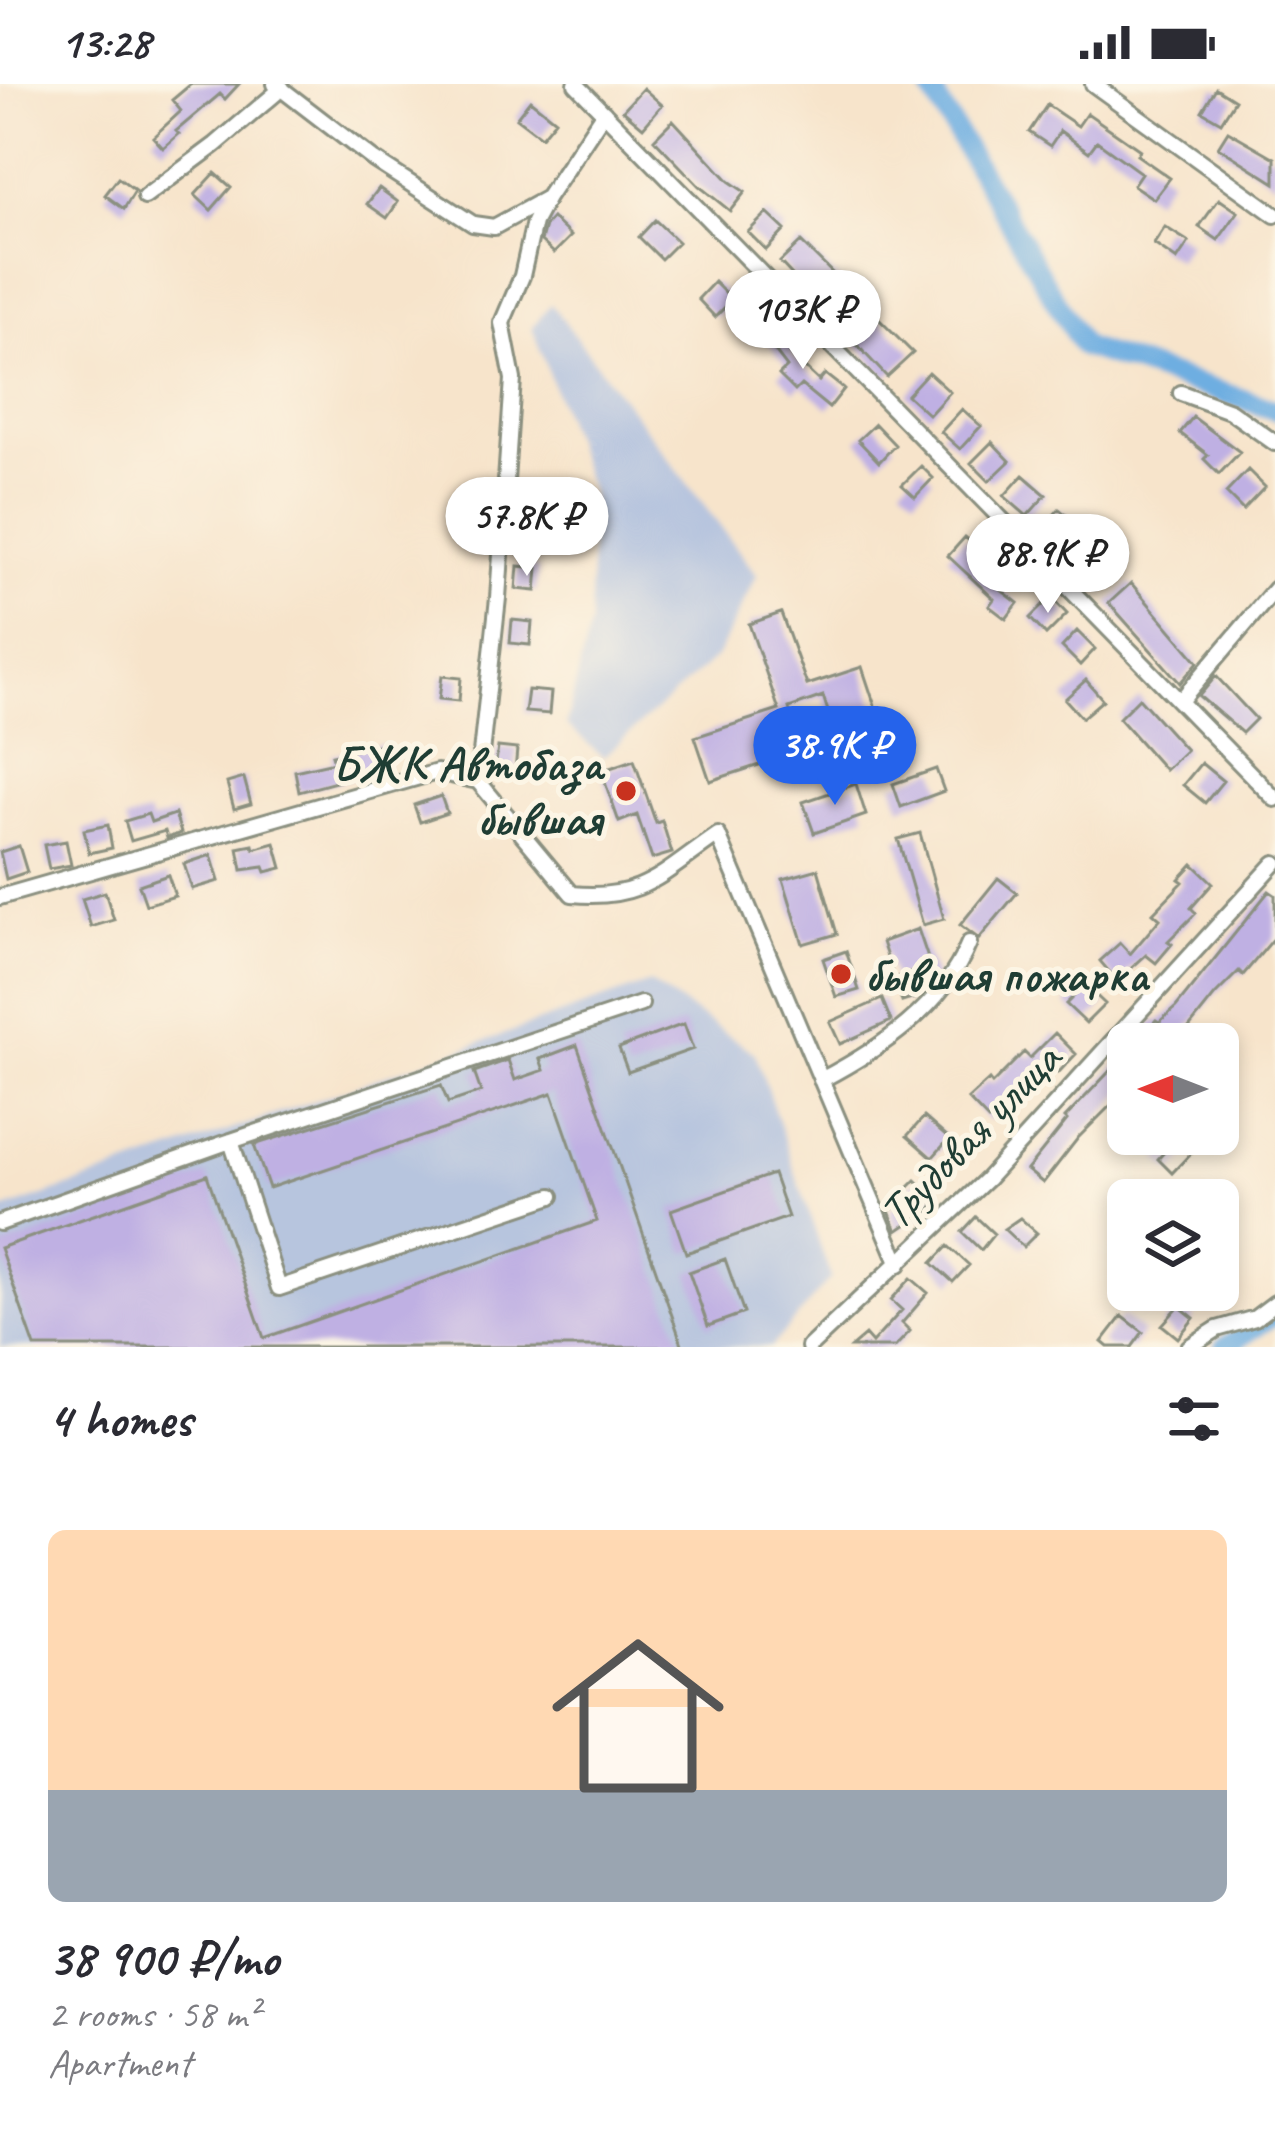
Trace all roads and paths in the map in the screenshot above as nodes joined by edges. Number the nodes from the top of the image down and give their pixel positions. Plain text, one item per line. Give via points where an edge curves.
1 (576, 84) edge
2 (1093, 84) edge
3 (278, 86) edge
4 (604, 112) junction
5 (145, 197) dead end
6 (547, 198) junction
7 (1275, 215) edge
8 (1181, 393) dead end
9 (1275, 443) edge
10 (1275, 589) edge
11 (1180, 700) junction
12 (478, 782) junction
13 (1275, 799) edge
14 (1275, 863) edge
15 (0, 897) edge
16 (969, 943) dead end
17 (641, 1004) dead end
18 (821, 1080) junction
19 (231, 1141) junction
20 (552, 1196) dead end
21 (0, 1223) edge
22 (899, 1264) junction
23 (1275, 1303) edge
24 (809, 1347) edge
25 (1190, 1347) edge

1 - 4 street
2 - 7 street
3 - 5 street
3 - 6 street via 473,224 494,227
4 - 6 street
4 - 11 street
6 - 12 street via 502,322 513,379
8 - 9 street via 1230,411
10 - 11 street
11 - 13 street
12 - 15 street via 437,772
12 - 18 street via 572,894 633,892 718,835
14 - 22 street, Трудовая улица via 987,1179
16 - 18 street via 958,969 907,1024
17 - 19 street
18 - 22 street
19 - 20 street via 279,1288
19 - 21 street
22 - 24 street, Трудовая улица
23 - 25 street

